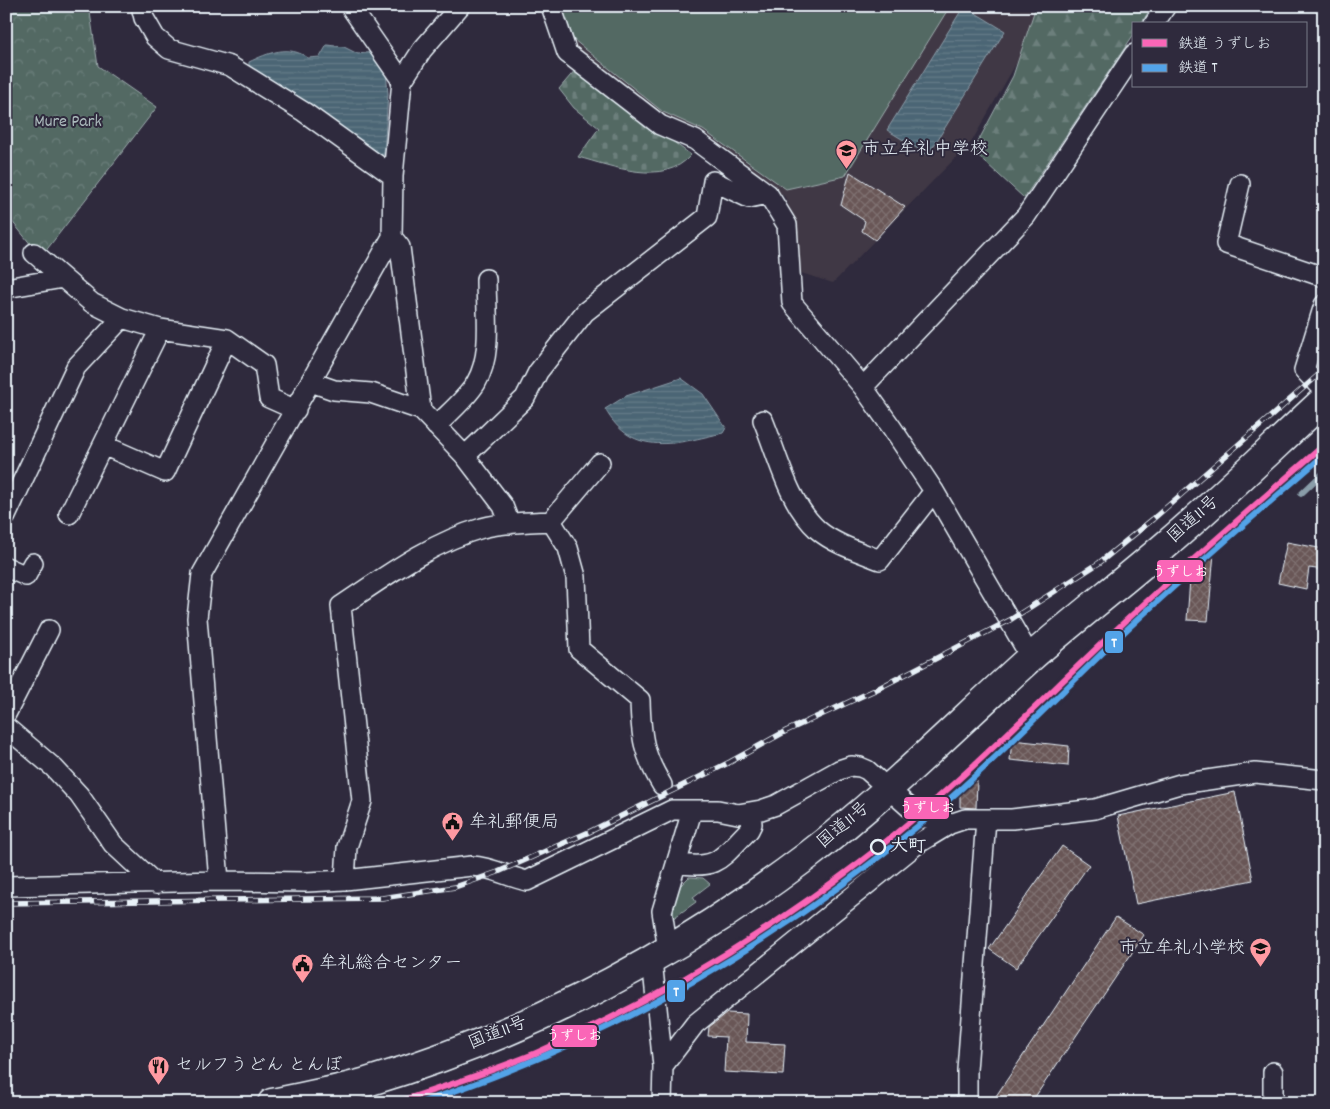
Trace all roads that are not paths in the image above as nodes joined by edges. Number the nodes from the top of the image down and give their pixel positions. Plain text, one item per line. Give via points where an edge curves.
1 (141, 6) edge
2 (350, 6) edge
3 (460, 6) edge
4 (551, 6) edge
5 (1166, 6) edge
6 (1155, 22) edge
7 (1132, 57) edge
8 (402, 81) junction
9 (392, 176) junction
10 (1240, 184) dead end
11 (768, 194) junction
12 (392, 237) junction
13 (34, 253) dead end
14 (1324, 277) edge
15 (63, 278) junction
16 (486, 279) dead end
17 (6, 288) edge
18 (1324, 305) edge
19 (122, 318) junction
20 (160, 330) junction
21 (227, 339) junction
22 (311, 382) junction
23 (863, 387) junction
24 (1324, 391) edge
25 (1324, 400) edge
26 (296, 410) junction
27 (421, 410) junction
28 (763, 420) dead end
29 (436, 426) junction
30 (103, 446) junction
31 (465, 456) junction
32 (600, 463) dead end
33 (934, 491) junction
34 (69, 514) dead end
35 (6, 516) edge
36 (551, 521) junction
37 (510, 524) junction
38 (33, 563) dead end
39 (6, 567) edge
40 (50, 630) dead end
41 (1031, 658) junction
42 (6, 714) edge
43 (6, 727) edge
44 (1324, 780) edge
45 (662, 785) dead end
46 (889, 788) junction
47 (692, 811) junction
48 (751, 812) junction
49 (986, 819) junction
50 (950, 824) junction
51 (677, 863) junction
52 (345, 880) junction
53 (219, 881) junction
54 (156, 884) junction
55 (6, 886) edge
56 (660, 955) junction
57 (663, 1066) junction
58 (1273, 1072) dead end
59 (272, 1103) edge
60 (662, 1103) edge
61 (967, 1103) edge
62 (1273, 1103) edge

1 - 9 street via 155,37 169,49 230,66 304,112
2 - 8 street
3 - 8 street via 422,50
4 - 11 street via 567,53 660,125 695,140
5 - 6 street
7 - 23 street via 1026,216
8 - 9 street
9 - 12 street
10 - 14 street via 1226,244
11 - 23 street via 787,225 792,303
11 - 31 street via 749,198 714,181 707,217 585,312 538,372 525,398
12 - 22 street
12 - 27 street via 400,247
13 - 15 street
15 - 17 street
15 - 19 street via 92,302
16 - 29 street via 486,352 482,371 474,385
18 - 24 street via 1304,370
19 - 20 street
19 - 35 street via 76,367
20 - 21 street
20 - 30 street
21 - 26 street via 264,365 269,398
21 - 30 street via 165,472
22 - 26 street
22 - 27 street via 334,390 371,393
23 - 33 street
25 - 41 highway, 国道11号 via 1169,543
26 - 53 street via 202,574 197,618
27 - 29 street
28 - 33 street via 791,491 805,515 819,530 880,560
29 - 31 street
30 - 34 street
31 - 37 street via 503,506
32 - 36 street
33 - 41 street
36 - 37 street
36 - 45 street via 568,548 576,577 579,649 640,700 648,762
37 - 52 street via 483,528 444,542 401,565 342,606 362,801 347,847
38 - 39 street via 26,576
40 - 42 street
41 - 46 highway, 国道11号
43 - 54 street via 54,768 79,795 113,844
44 - 49 street via 1255,773 1180,784 1095,809
46 - 48 street via 867,770 851,766 776,805
46 - 50 street via 919,816
46 - 56 highway, 国道11号 via 806,856
47 - 48 street
47 - 51 street
47 - 52 street via 672,810 527,881 486,867 472,866
48 - 51 street via 749,830 717,863 691,866
49 - 50 street
49 - 61 street
50 - 57 street via 917,844 695,1024
51 - 56 street via 662,911
52 - 53 street
53 - 54 street
54 - 55 street
56 - 57 street
56 - 59 highway, 国道11号 via 553,1012 475,1044 366,1082
57 - 60 street
58 - 62 street

